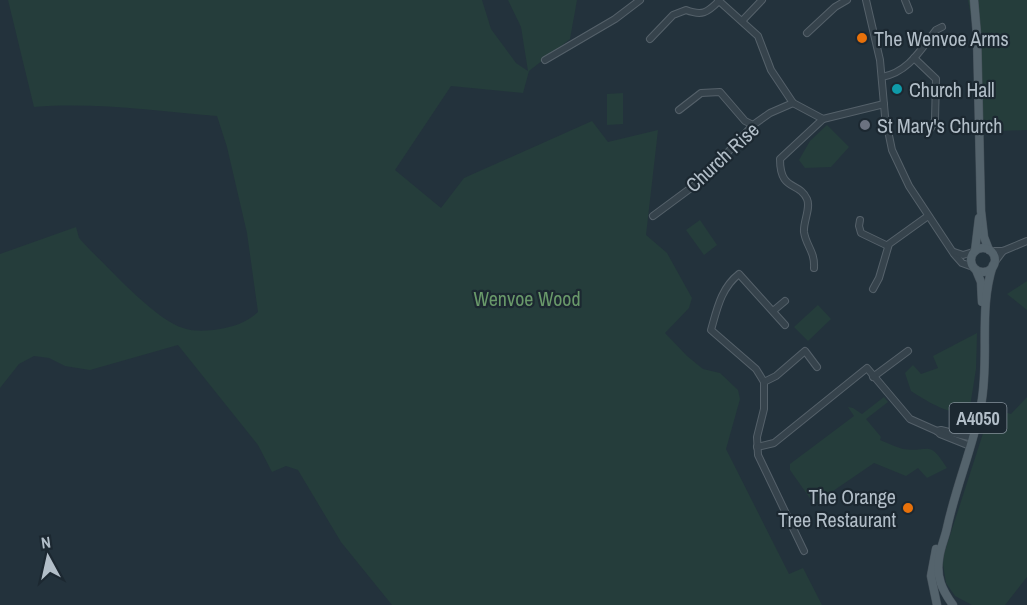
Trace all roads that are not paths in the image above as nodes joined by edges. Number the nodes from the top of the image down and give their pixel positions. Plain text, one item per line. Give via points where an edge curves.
1 (640, 0) edge
2 (762, 0) edge
3 (847, 0) edge
4 (867, 0) edge
5 (904, 0) edge
6 (974, 0) edge
7 (719, 1) edge
8 (909, 10) dead end
9 (742, 21) junction
10 (942, 27) dead end
11 (807, 33) dead end
12 (650, 39) dead end
13 (914, 58) junction
14 (545, 60) dead end
15 (882, 77) junction
16 (793, 103) junction
17 (884, 104) junction
18 (679, 110) dead end
19 (823, 119) junction
20 (753, 125) junction
21 (931, 128) dead end
22 (981, 211) junction
23 (653, 216) dead end
24 (928, 216) junction
25 (860, 220) dead end
26 (1027, 242) edge
27 (888, 246) junction
28 (990, 251) junction
29 (1003, 251) junction
30 (954, 252) junction
31 (974, 252) junction
32 (993, 264) junction
33 (814, 268) dead end
34 (975, 268) junction
35 (873, 289) dead end
36 (785, 301) dead end
37 (773, 311) junction
38 (984, 315) junction
39 (785, 325) dead end
40 (908, 351) dead end
41 (817, 367) dead end
42 (873, 377) junction
43 (764, 382) junction
44 (972, 442) junction
45 (757, 447) junction
46 (948, 517) junction
47 (804, 551) dead end
48 (937, 605) edge
49 (943, 605) edge
50 (953, 605) edge

1 - 14 street
2 - 9 street
3 - 11 street
4 - 15 street
5 - 8 street
6 - 22 main road, A4050
7 - 9 street
7 - 12 street via 698,15 686,10 673,15
9 - 16 street via 758,36 771,70
10 - 13 street
13 - 15 street via 896,74
13 - 21 street via 936,79 935,120
15 - 17 street
16 - 19 street
16 - 20 street, Church Rise
17 - 19 street
17 - 24 street via 896,160
18 - 20 street via 701,93 720,92
19 - 33 street via 780,159 786,183 806,196 808,202 804,233 815,258
20 - 23 street, Church Rise via 703,179
22 - 28 main road, A4050
22 - 31 main road, A4050
24 - 27 street
24 - 30 street
25 - 27 street via 861,233
26 - 29 street
27 - 35 street
28 - 29 street
28 - 31 main road via 982,248
28 - 32 main road, A4050
29 - 32 street
30 - 31 street
30 - 34 street via 958,259
31 - 34 main road, A4050 via 971,260
32 - 34 main road via 987,270
32 - 38 main road, A4050
34 - 38 main road, A4050 via 981,282
36 - 37 street
37 - 39 street
37 - 43 street via 739,274 728,282 711,330 756,369
38 - 44 main road, A4050 via 985,373
40 - 42 street
41 - 43 street via 805,351
42 - 44 street via 910,419
42 - 45 street via 867,368 774,443
43 - 45 street
44 - 46 main road, A4050
45 - 47 street
46 - 48 main road, A4050 via 932,564
46 - 50 main road, A4050 via 938,569
49 - 50 main road

